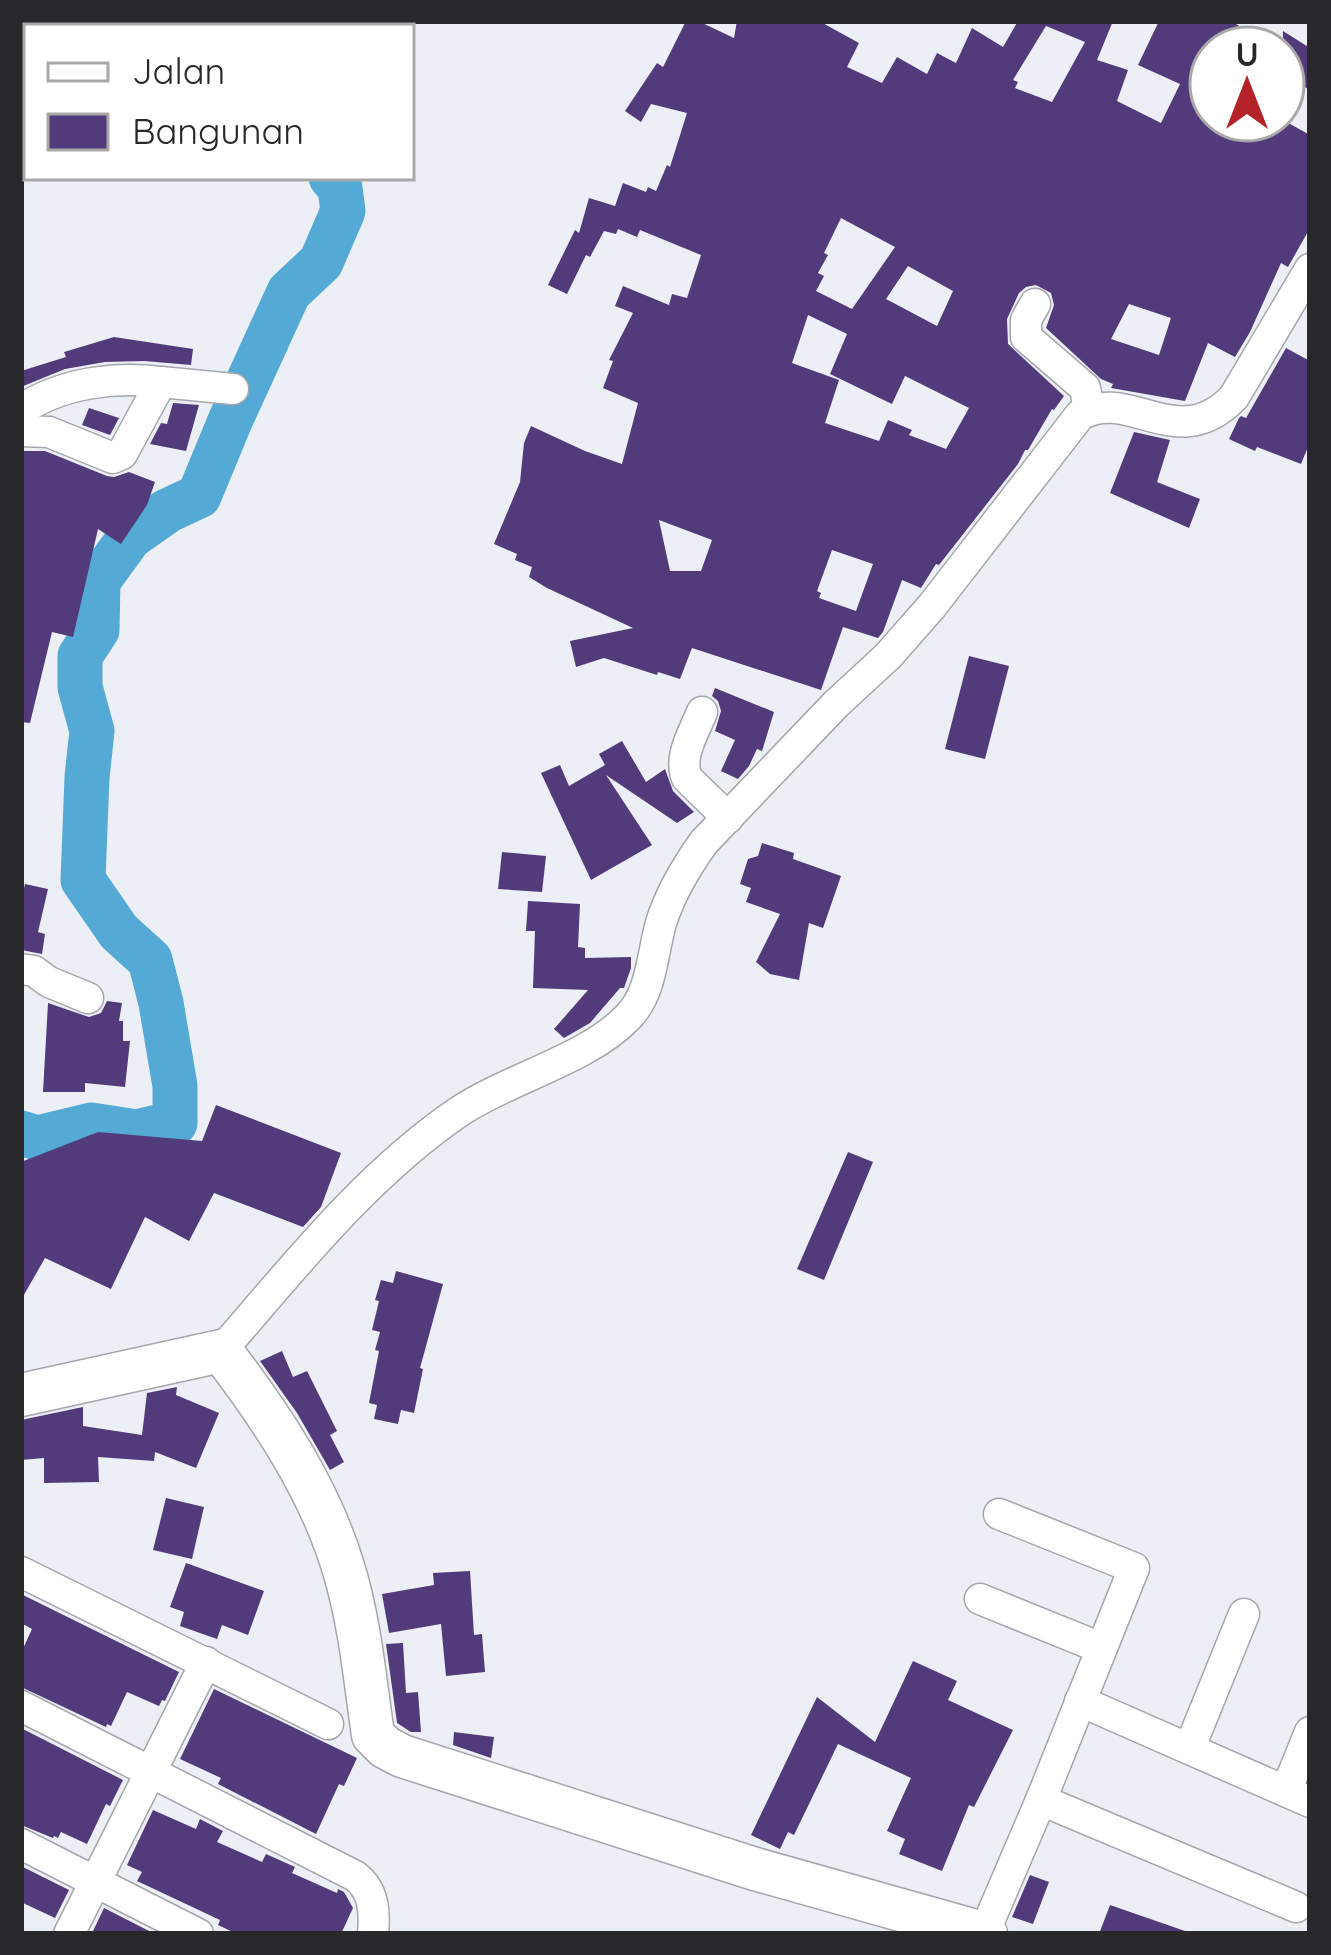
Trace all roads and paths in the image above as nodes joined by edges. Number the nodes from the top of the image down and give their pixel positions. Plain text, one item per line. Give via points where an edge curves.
1 (1310, 268) edge
2 (1035, 304) dead end
3 (161, 382) junction
4 (233, 389) dead end
5 (21, 410) edge
6 (1089, 410) junction
7 (21, 431) edge
8 (702, 712) dead end
9 (728, 818) junction
10 (36, 963) edge
11 (88, 998) dead end
12 (221, 1351) junction
13 (21, 1395) edge
14 (999, 1514) dead end
15 (21, 1572) edge
16 (980, 1599) dead end
17 (1244, 1614) dead end
18 (1101, 1648) junction
19 (206, 1662) junction
20 (1079, 1701) junction
21 (21, 1706) edge
22 (328, 1724) dead end
23 (1310, 1732) edge
24 (1190, 1748) junction
25 (151, 1773) junction
26 (1298, 1797) edge
27 (1041, 1800) junction
28 (21, 1844) edge
29 (95, 1882) junction
30 (1296, 1907) dead end
31 (69, 1934) edge
32 (198, 1934) edge
33 (373, 1934) edge
34 (985, 1934) edge

1 - 6 street via 1221,411 1194,422
2 - 6 street via 1025,337 1084,388
3 - 4 street
3 - 5 street via 111,379
3 - 7 street via 122,454 112,458 49,432
6 - 9 street via 888,656
8 - 9 street via 683,771
9 - 12 street via 689,862 663,918 644,994 625,1021 421,1140
10 - 11 street via 49,982
12 - 13 street
12 - 34 street via 274,1422 343,1565 373,1735 385,1748
14 - 18 street via 1134,1568
15 - 19 street
16 - 18 street
17 - 24 street
18 - 20 street
19 - 22 street
19 - 25 street
20 - 24 street
20 - 27 street
21 - 25 street
23 - 26 street
24 - 26 street
25 - 29 street
25 - 33 street via 355,1876 374,1909
27 - 30 street
27 - 34 street
28 - 29 street
29 - 31 street
29 - 32 street

